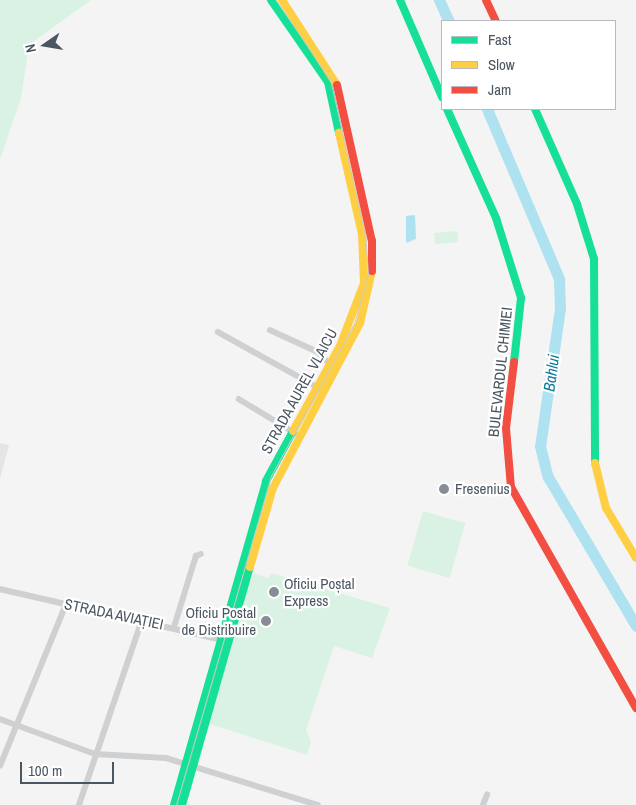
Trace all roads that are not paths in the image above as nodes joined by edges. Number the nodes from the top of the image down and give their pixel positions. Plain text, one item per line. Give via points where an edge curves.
1 (271, 0) edge
2 (282, 0) edge
3 (400, 0) edge
4 (486, 0) edge
5 (496, 20) edge
6 (441, 95) edge
7 (447, 110) edge
8 (535, 110) edge
9 (270, 330) dead end
10 (218, 332) dead end
11 (330, 364) junction
12 (321, 389) junction
13 (239, 399) dead end
14 (296, 434) junction
15 (201, 554) dead end
16 (636, 558) edge
17 (0, 589) edge
18 (66, 604) junction
19 (142, 620) junction
20 (174, 627) junction
21 (224, 640) junction
22 (636, 708) edge
23 (0, 719) edge
24 (16, 725) junction
25 (95, 754) junction
26 (187, 764) junction
27 (0, 766) edge
28 (487, 795) dead end
29 (79, 805) edge
30 (174, 805) edge
31 (182, 805) edge
32 (318, 805) edge
33 (483, 805) edge

1 - 11 main road, STRADA AUREL VLAICU via 328,82 364,246 360,301
2 - 12 main road, STRADA AUREL VLAICU via 335,77 373,250 366,309
3 - 6 main road
4 - 5 main road
7 - 22 main road, BULEVARDUL CHIMIEI via 496,218 521,298 506,428 511,487
8 - 16 main road via 577,204 594,259 598,301 595,475 606,508
9 - 11 street via 318,352
10 - 12 street
11 - 12 main road, STRADA AUREL VLAICU
12 - 14 main road, STRADA AUREL VLAICU
13 - 14 street
14 - 21 main road, STRADA AUREL VLAICU via 266,481
15 - 20 street via 196,556
17 - 18 street, STRADA AVIAȚIEI
18 - 19 street, STRADA AVIAȚIEI
18 - 24 street
19 - 20 street, STRADA AVIAȚIEI
19 - 25 street
20 - 21 street, STRADA AVIAȚIEI
21 - 26 main road, STRADA AUREL VLAICU
23 - 24 street
24 - 25 street
24 - 27 street
25 - 26 street via 147,754
25 - 29 street
26 - 30 main road, STRADA AUREL VLAICU
26 - 31 main road, STRADA AUREL VLAICU
26 - 32 street
28 - 33 street

